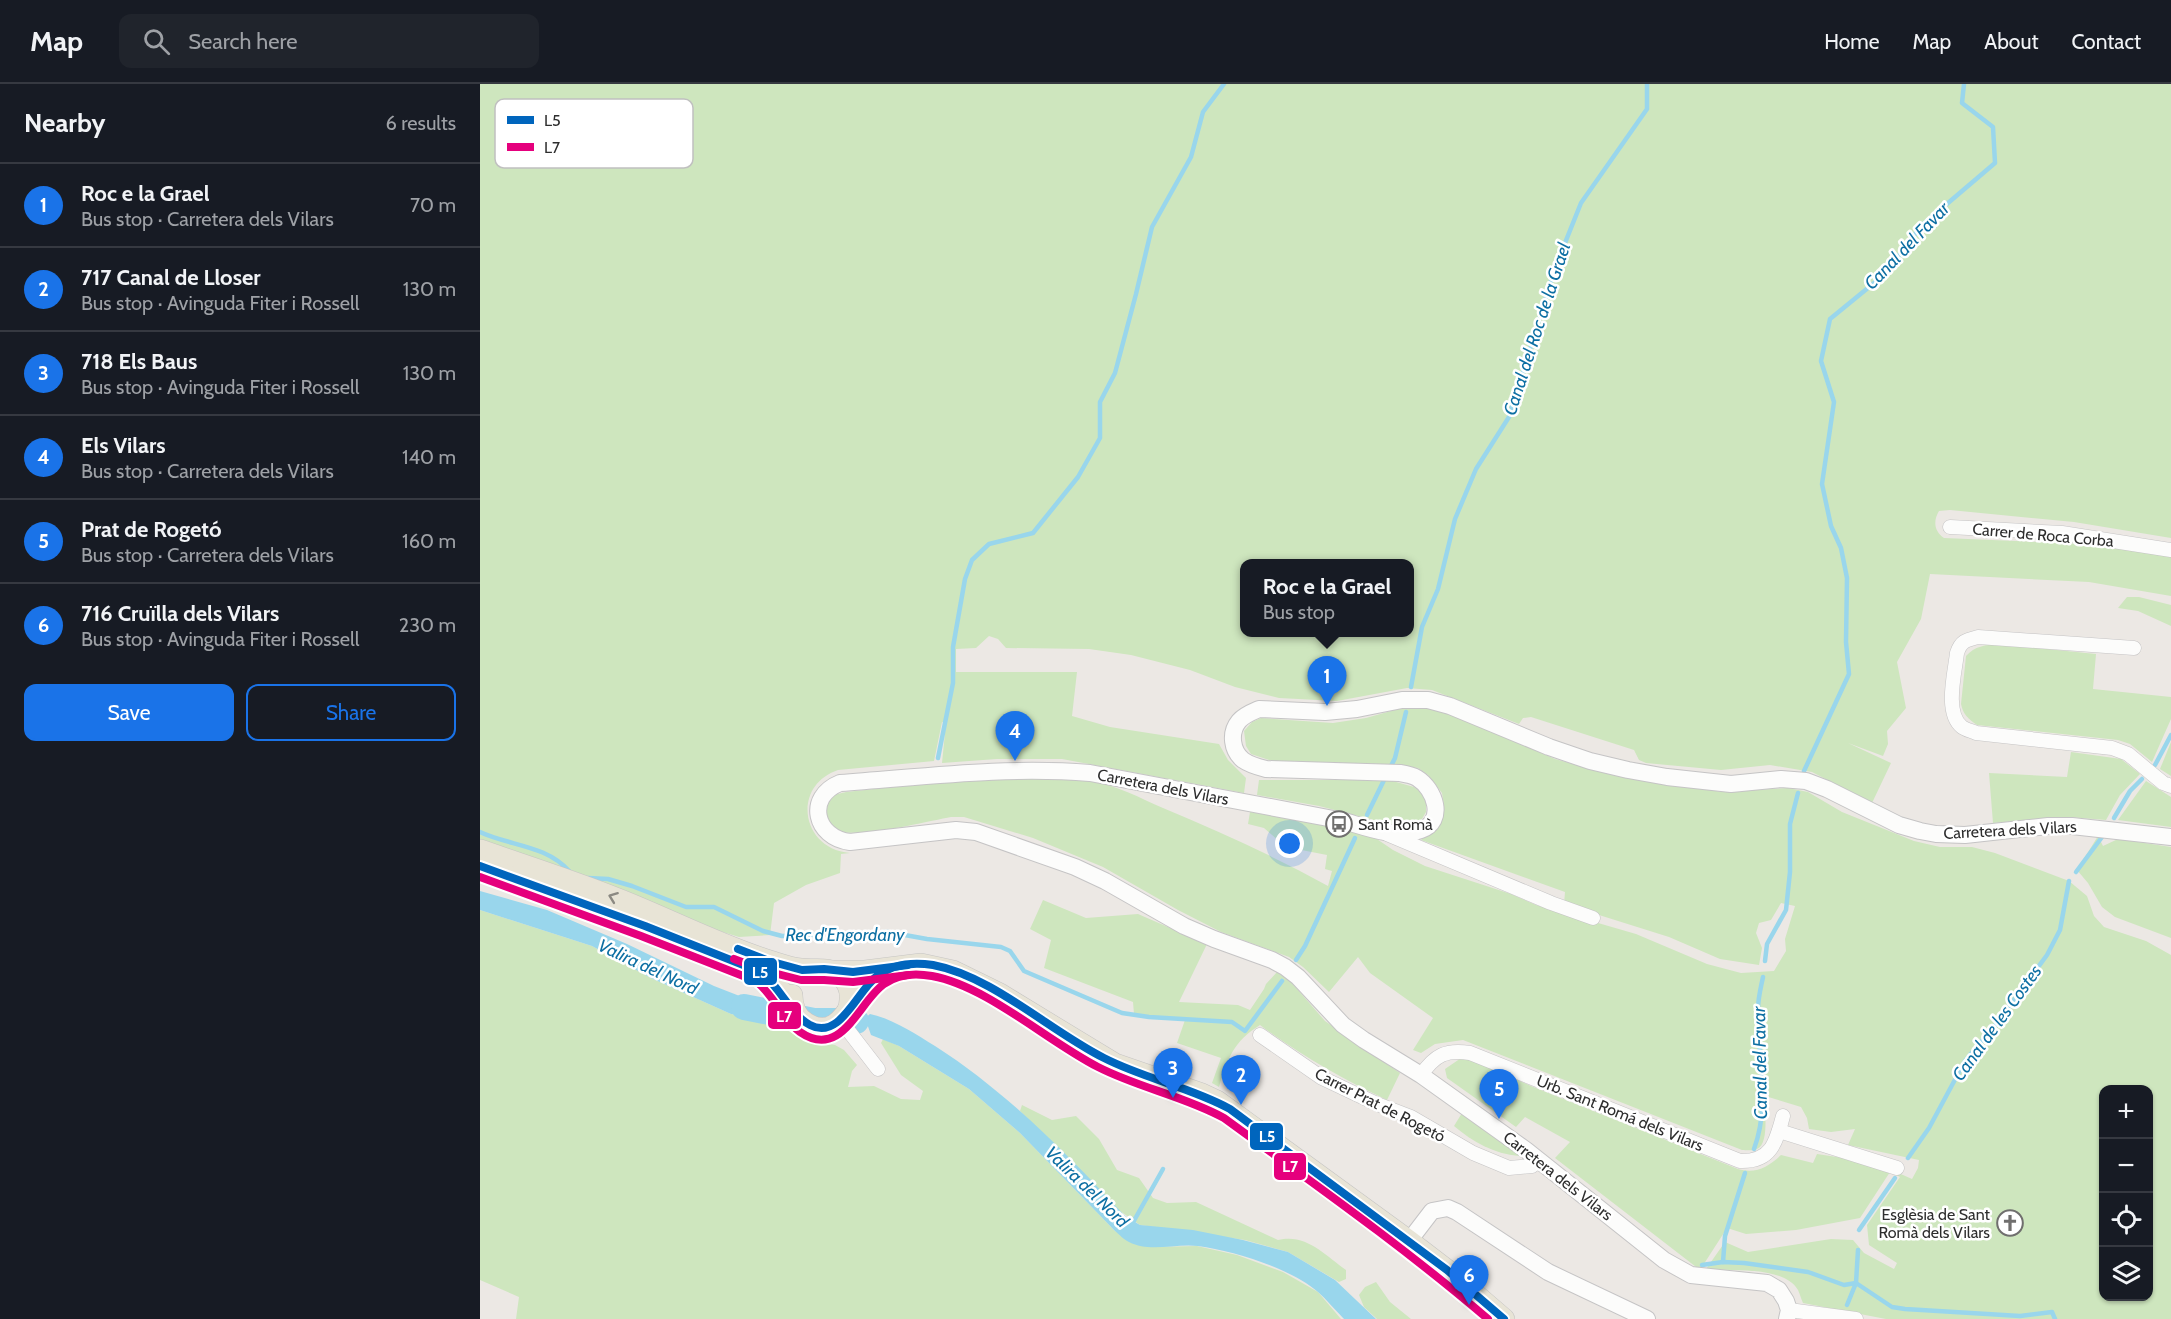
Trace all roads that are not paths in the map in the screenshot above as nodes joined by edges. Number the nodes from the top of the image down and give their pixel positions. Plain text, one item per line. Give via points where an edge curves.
1 (1950, 527) dead end
2 (2171, 550) edge
3 (2134, 648) dead end
4 (2171, 786) edge
5 (1380, 831) junction
6 (2171, 837) edge
7 (480, 850) edge
8 (480, 866) edge
9 (1593, 918) dead end
10 (741, 958) junction
11 (895, 966) junction
12 (824, 970) junction
13 (793, 1008) junction
14 (844, 1017) junction
15 (1260, 1035) dead end
16 (878, 1069) dead end
17 (1421, 1075) junction
18 (1783, 1116) dead end
19 (1779, 1131) junction
20 (1539, 1160) junction
21 (1897, 1168) dead end
22 (1409, 1240) junction
23 (1788, 1314) edge
24 (1504, 1319) edge
25 (1647, 1319) edge
26 (1856, 1319) edge

1 - 2 street, Carrer de Roca Corba via 2062,533
3 - 4 street via 1978,637 1964,640 1957,653 1954,716 1962,727 1976,733 2112,748 2128,754
5 - 6 street, Carretera dels Vilars via 1396,834 1423,829 1432,822 1436,811 1431,790 1415,777 1398,773 1266,769 1251,765 1235,749 1234,731 1239,721 1259,709 1325,712 1402,700 1428,700 1559,751 1628,770 1720,783 1806,781 1899,825 1936,834 2072,826
5 - 9 street
5 - 17 street, Carretera dels Vilars via 1100,775 1049,769 972,771 840,783 825,793 818,810 823,828 838,841 956,830 976,832 1075,867 1184,926 1285,967 1343,1025
10 -> 7 main road via 617,899
8 - 10 main road
10 - 12 main road
10 - 13 main road via 770,977
11 - 12 main road via 865,971
11 - 14 main road via 870,982
11 - 22 main road via 921,964 962,974 1115,1064 1217,1101
12 - 13 main road via 805,974 793,989
12 - 14 main road via 842,977 848,985 851,1004
13 - 14 main road via 813,1027 833,1026
14 - 16 street
15 - 20 street, Carrer Prat de Rogetó via 1322,1078 1411,1117 1473,1153 1509,1168 1532,1166
17 - 19 street, Urb. Sant Romá dels Vilars via 1443,1054 1470,1053 1740,1161 1766,1155
17 - 20 street, Carretera dels Vilars
18 - 19 street, Urb. Sant Romá dels Vilars
19 - 21 street
20 - 23 street, Carretera dels Vilars via 1664,1260 1704,1278 1767,1283 1779,1290
22 - 24 main road
22 - 25 street via 1432,1211 1448,1208 1548,1272
23 - 26 street

